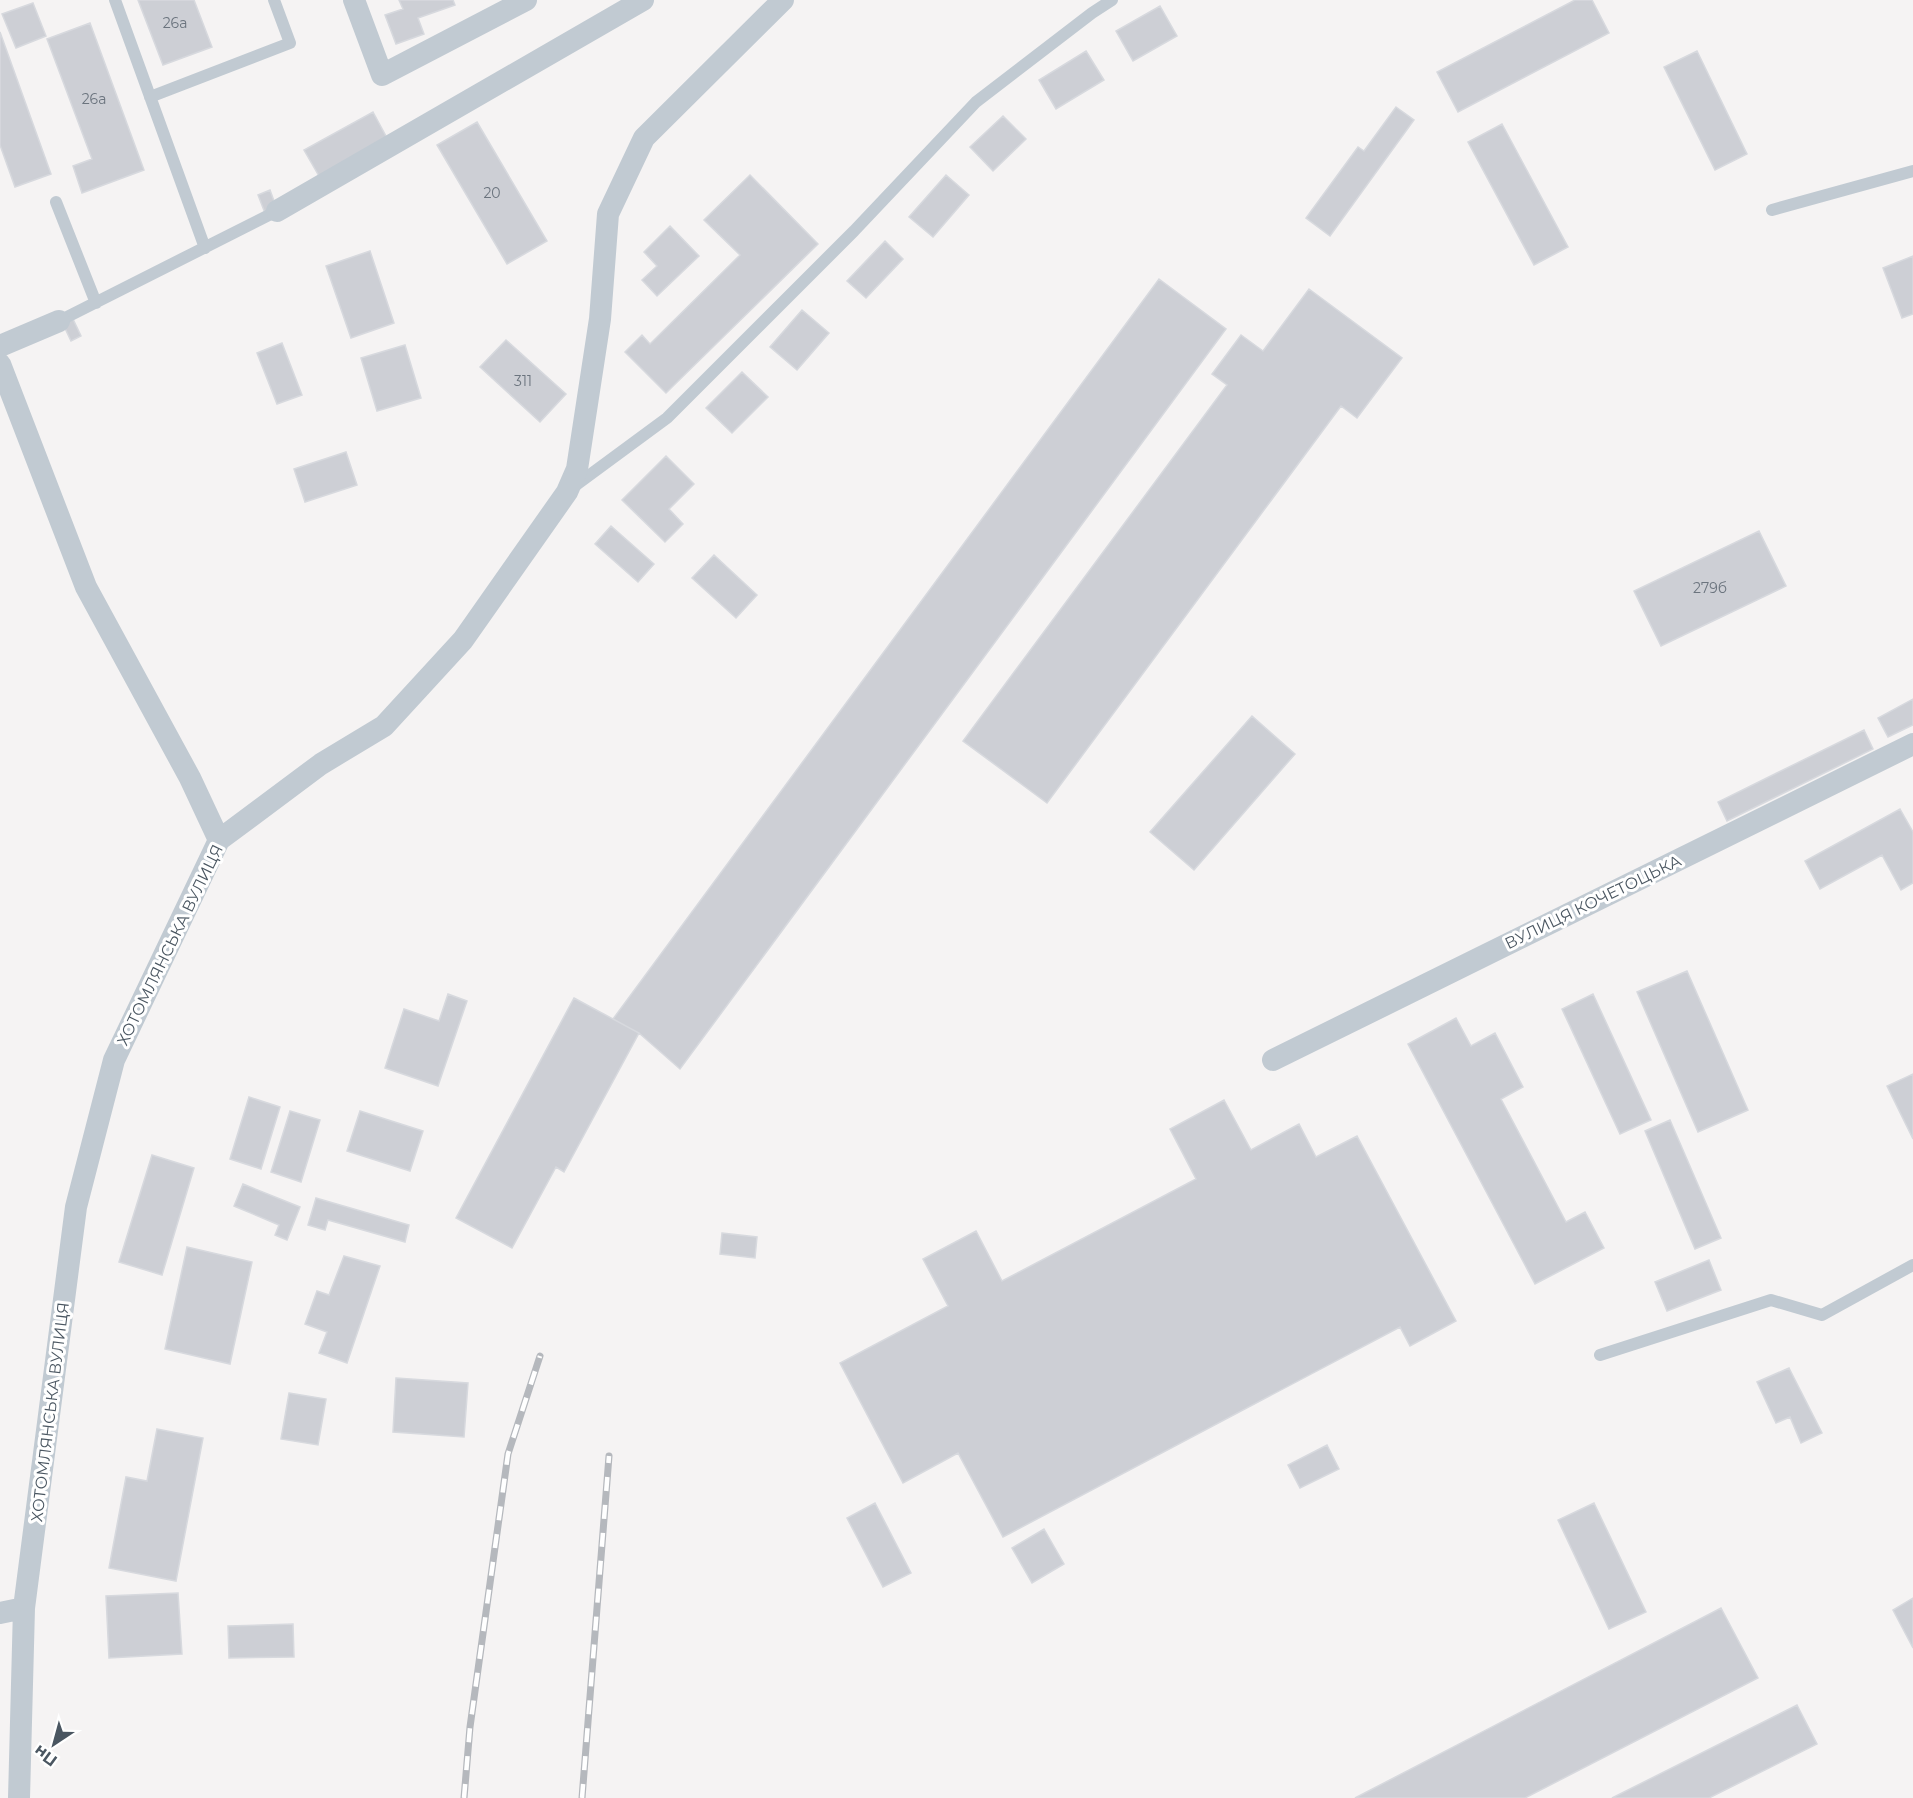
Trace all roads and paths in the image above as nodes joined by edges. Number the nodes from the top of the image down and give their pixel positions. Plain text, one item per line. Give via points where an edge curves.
1 (115, 0) edge
2 (274, 0) edge
3 (354, 0) edge
4 (526, 0) edge
5 (643, 0) edge
6 (783, 0) edge
7 (1112, 0) edge
8 (150, 97) junction
9 (1913, 171) edge
10 (56, 202) dead end
11 (1772, 210) dead end
12 (277, 211) joint
13 (205, 248) junction
14 (96, 303) junction
15 (59, 321) joint
16 (0, 346) edge
17 (0, 363) edge
18 (567, 492) junction
19 (1913, 744) edge
20 (219, 840) junction
21 (1273, 1060) dead end
22 (1913, 1265) edge
23 (1600, 1354) dead end
24 (24, 1608) junction
25 (0, 1613) edge
26 (19, 1798) edge

1 - 8 lane
2 - 8 lane via 290,43
3 - 4 street via 382,75
5 - 12 street
6 - 18 street, ХОТОМЛЯНСЬКА ВУЛИЦЯ via 644,138 608,214 600,319 577,469
7 - 18 lane via 975,102 854,231 667,418
8 - 13 lane
9 - 11 lane
10 - 14 lane
12 - 13 lane
13 - 14 lane
14 - 15 lane
15 - 16 street
17 - 20 street via 86,587 190,778
18 - 20 street, ХОТОМЛЯНСЬКА ВУЛИЦЯ via 463,640 384,726 321,764
19 - 21 street, ВУЛИЦЯ КОЧЕТОЦЬКА
20 - 24 street, ХОТОМЛЯНСЬКА ВУЛИЦЯ via 114,1060 76,1207
22 - 23 lane via 1822,1315 1771,1300
24 - 25 street
24 - 26 street, ХОТОМЛЯНСЬКА ВУЛИЦЯ

